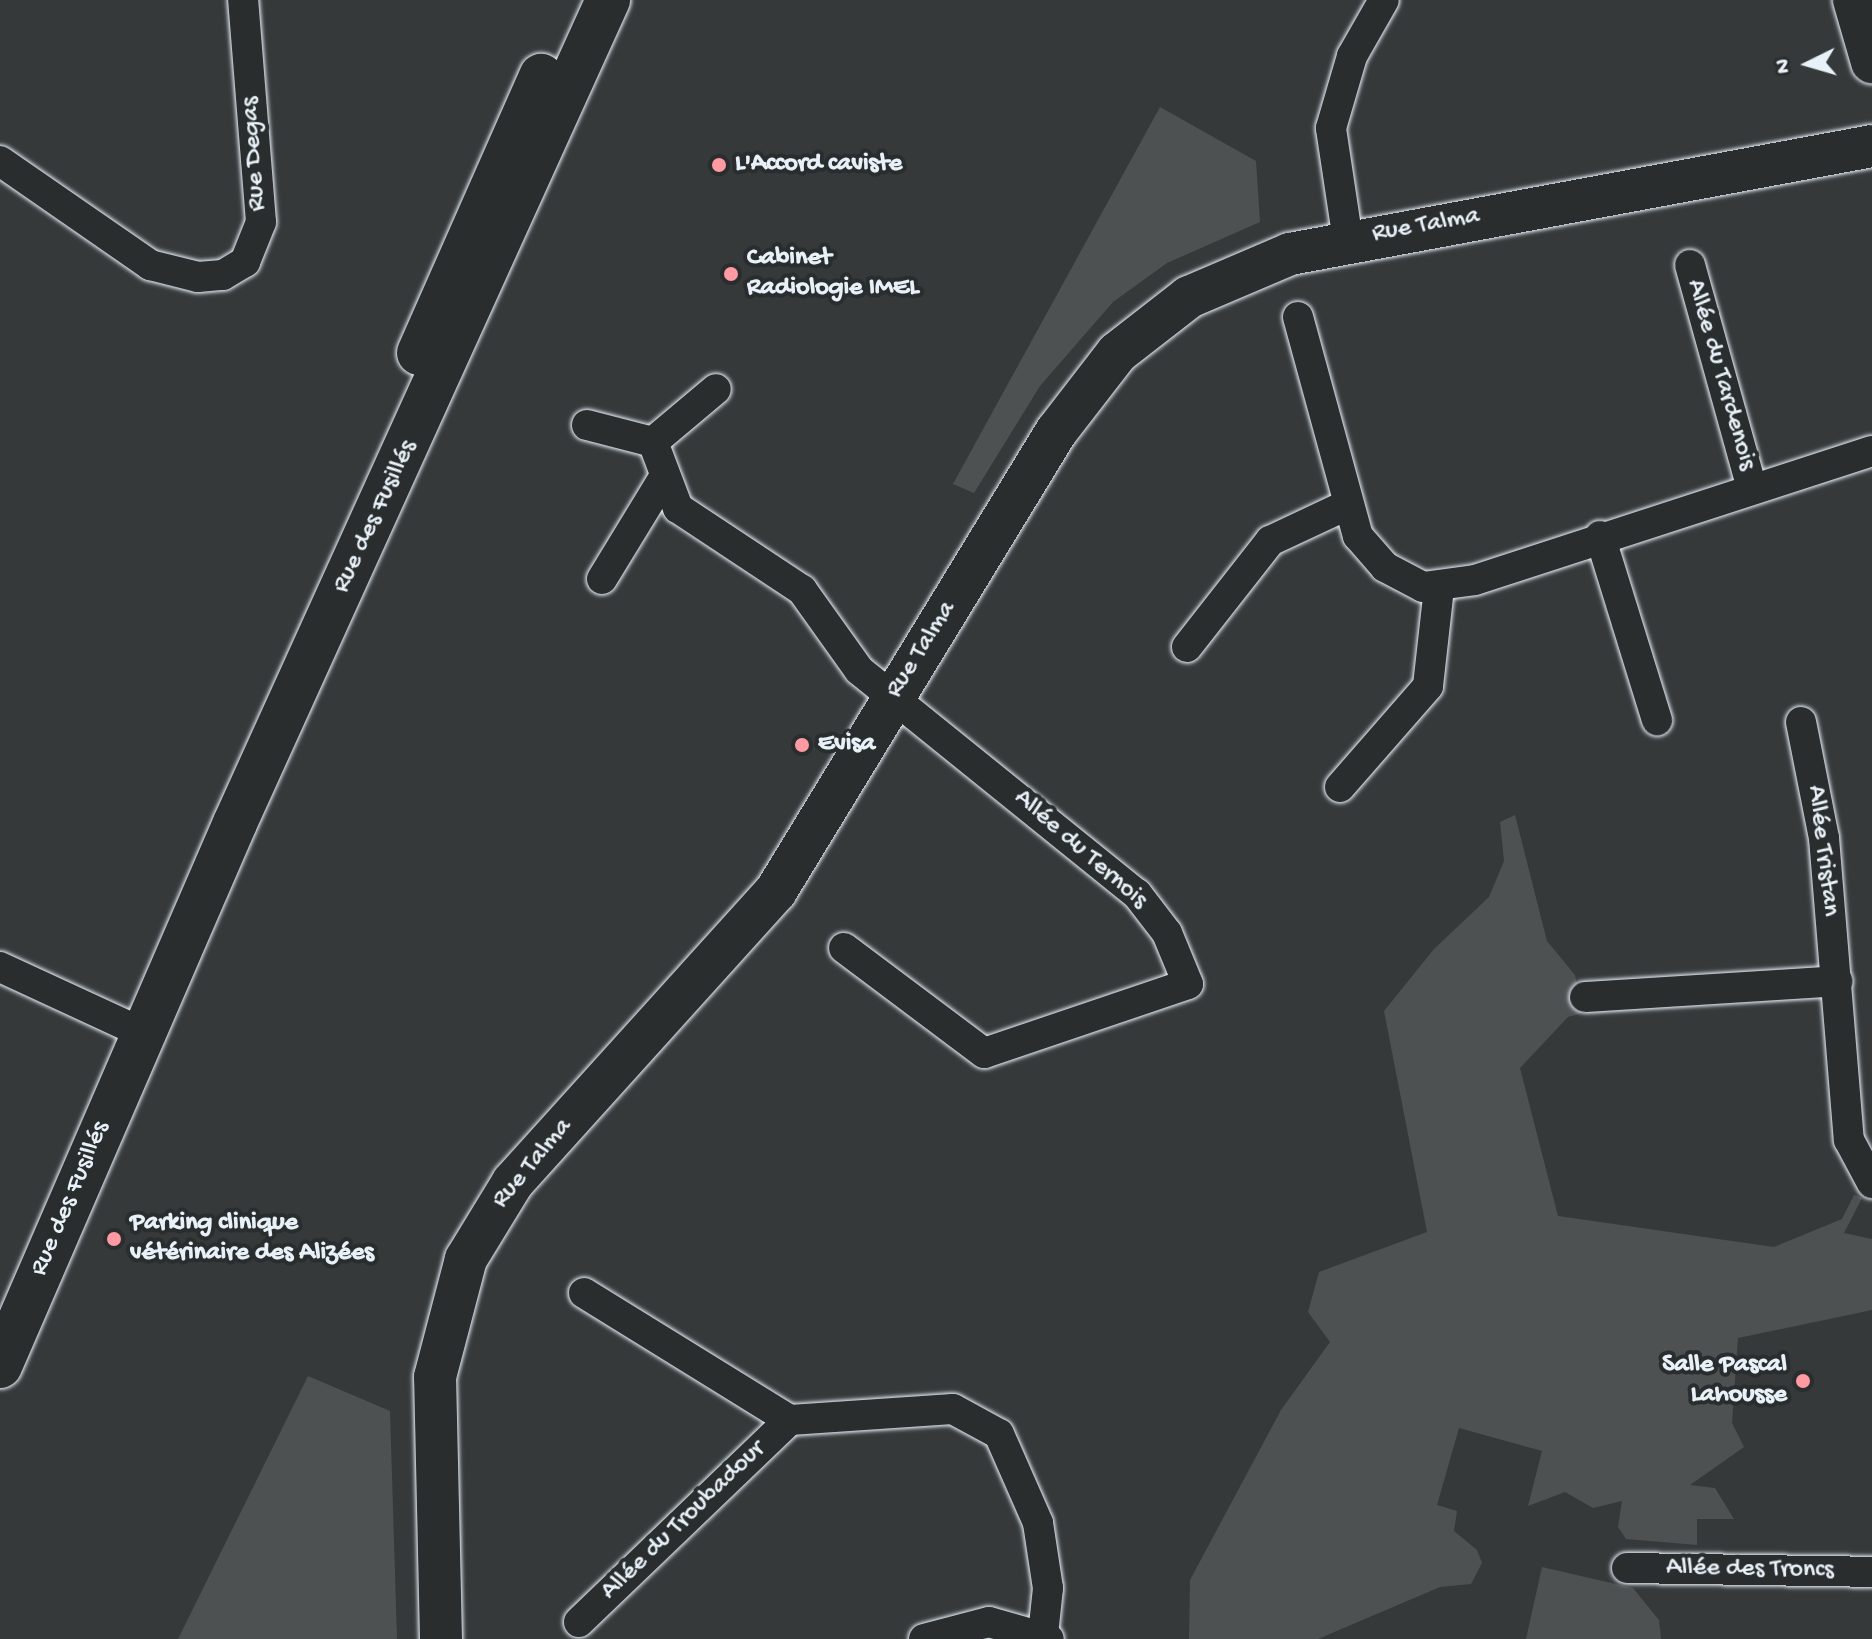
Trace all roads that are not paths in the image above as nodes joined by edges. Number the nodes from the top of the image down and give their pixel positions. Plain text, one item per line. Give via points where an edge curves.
1 (243, 0) edge
2 (574, 0) edge
3 (608, 0) edge
4 (1384, 0) edge
5 (1854, 0) edge
6 (1872, 62) edge
7 (1872, 146) edge
8 (0, 161) edge
9 (1348, 241) junction
10 (1690, 265) dead end
11 (1298, 317) dead end
12 (716, 389) dead end
13 (587, 425) dead end
14 (653, 442) junction
15 (1872, 451) edge
16 (663, 479) junction
17 (1751, 485) junction
18 (1347, 505) junction
19 (1600, 536) junction
20 (602, 579) dead end
21 (1439, 588) junction
22 (1187, 647) dead end
23 (893, 697) junction
24 (1657, 720) dead end
25 (1801, 722) dead end
26 (1340, 787) dead end
27 (844, 948) dead end
28 (0, 967) edge
29 (1837, 981) junction
30 (1585, 997) dead end
31 (129, 1027) junction
32 (1872, 1183) edge
33 (0, 1290) edge
34 (584, 1293) dead end
35 (0, 1366) edge
36 (790, 1420) junction
37 (1627, 1568) dead end
38 (1872, 1572) edge
39 (579, 1622) dead end
40 (1046, 1637) edge
41 (441, 1639) edge
42 (924, 1639) edge

1 - 8 street, Rue Degas via 261,222 245,262 198,277 150,265
2 - 31 main road, Rue des Fusillés
3 - 31 main road, Rue des Fusillés
4 - 9 street via 1352,56 1331,128
5 - 6 street
7 - 9 street, Rue Talma
9 - 23 street, Rue Talma via 1240,270 1189,297 1117,353 1056,432
10 - 17 street, Allée du Tardenois
11 - 18 street
12 - 14 street
13 - 14 street
14 - 16 street, Allée du Ternois
15 - 17 street, Allée du Tardenois
16 - 20 street
16 - 23 street, Allée du Ternois via 687,517 802,590 846,657
17 - 19 street, Allée du Tardenois
18 - 21 street via 1358,536 1385,567
18 - 22 street via 1270,541
19 - 21 street, Allée du Tardenois
19 - 24 street
21 - 26 street via 1428,686
23 - 27 street, Allée du Ternois via 1137,894 1167,933 1188,984 984,1053
23 - 41 street, Rue Talma via 776,891 513,1182 466,1259 435,1377
25 - 29 street, Allée Tristan via 1824,838
28 - 31 street
29 - 30 street
29 - 32 street, Allée Tristan via 1849,1140
31 - 33 main road, Rue des Fusillés
31 - 35 main road, Rue des Fusillés
34 - 36 street, Allée du Troubadour
36 - 39 street, Allée du Troubadour
36 - 40 street, Allée du Troubadour via 931,1408 987,1423 1008,1448 1038,1523 1048,1588
37 - 38 street, Allée des Troncs
40 - 42 street via 989,1622

